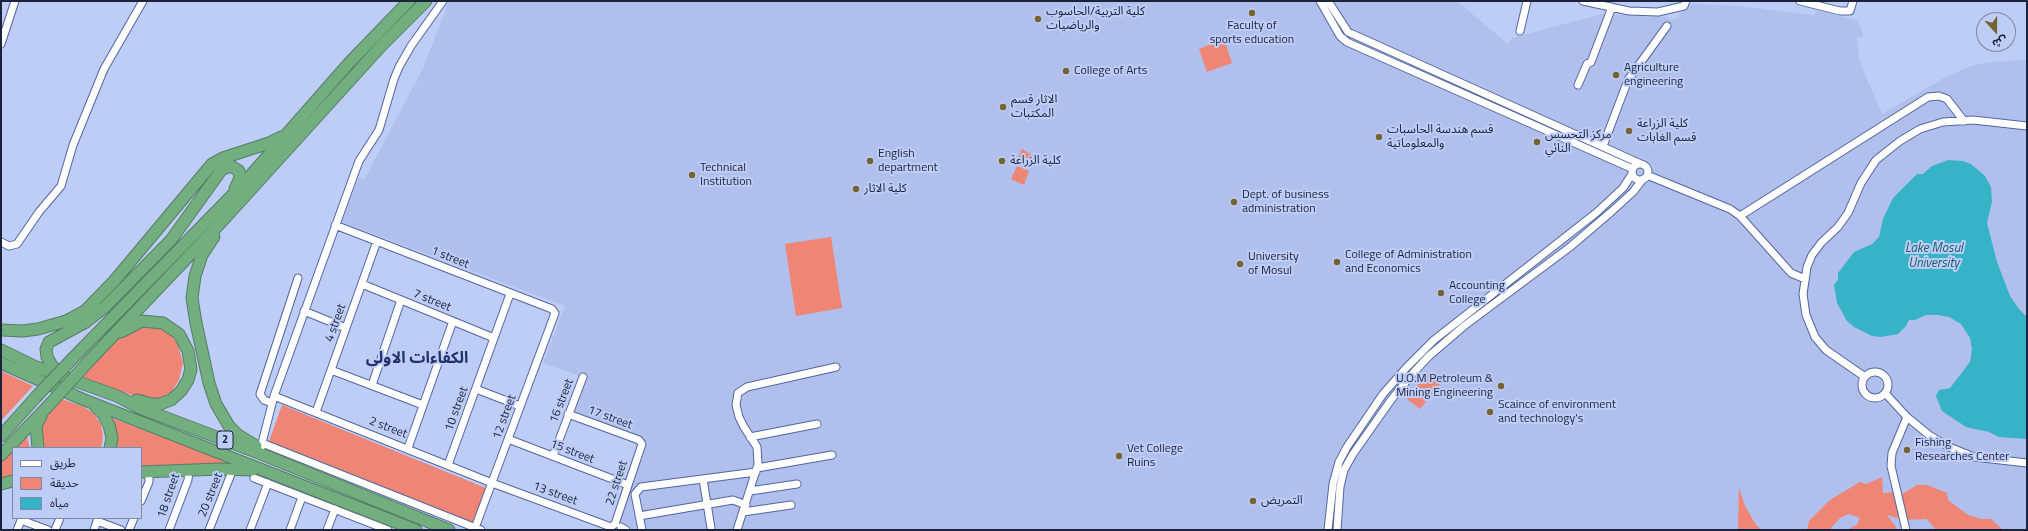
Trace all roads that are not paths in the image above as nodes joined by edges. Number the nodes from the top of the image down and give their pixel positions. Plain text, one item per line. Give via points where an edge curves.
1 (15, 1) edge
2 (143, 1) edge
3 (409, 1) edge
4 (426, 1) edge
5 (443, 1) edge
6 (1320, 1) edge
7 (1328, 1) edge
8 (1527, 1) edge
9 (1583, 1) edge
10 (1800, 1) edge
11 (1853, 1) edge
12 (1685, 4) edge
13 (1612, 8) junction
14 (1667, 26) dead end
15 (1520, 31) dead end
16 (1, 44) edge
17 (1578, 85) dead end
18 (1964, 121) junction
19 (295, 125) junction
20 (2027, 126) edge
21 (1603, 146) junction
22 (1641, 164) junction
23 (1633, 172) junction
24 (1645, 177) junction
25 (223, 205) junction
26 (1740, 216) junction
27 (226, 217) junction
28 (335, 224) junction
29 (377, 241) junction
30 (1, 242) edge
31 (298, 278) dead end
32 (1805, 279) junction
33 (362, 284) junction
34 (510, 294) junction
35 (401, 300) junction
36 (304, 311) junction
37 (555, 313) joint
38 (453, 321) junction
39 (346, 328) junction
40 (1, 330) edge
41 (113, 338) junction
42 (494, 338) junction
43 (1, 350) edge
44 (1, 364) edge
45 (836, 367) dead end
46 (331, 370) junction
47 (583, 377) dead end
48 (1865, 377) junction
49 (68, 379) junction
50 (372, 385) junction
51 (476, 389) junction
52 (1885, 393) junction
53 (1383, 394) junction
54 (118, 396) junction
55 (82, 399) junction
56 (273, 399) junction
57 (1391, 400) junction
58 (423, 405) junction
59 (48, 406) junction
60 (520, 406) junction
61 (316, 412) junction
62 (568, 414) junction
63 (1907, 417) junction
64 (817, 424) dead end
65 (5, 430) edge
66 (1, 436) edge
67 (750, 437) junction
68 (508, 439) junction
69 (642, 444) joint
70 (261, 446) junction
71 (38, 447) edge
72 (110, 447) edge
73 (408, 448) junction
74 (1, 455) edge
75 (832, 455) dead end
76 (553, 456) junction
77 (2027, 463) edge
78 (448, 465) junction
79 (293, 467) junction
80 (189, 469) junction
81 (233, 469) junction
82 (757, 470) junction
83 (145, 472) edge
84 (254, 478) dead end
85 (269, 478) junction
86 (703, 479) junction
87 (12, 481) edge
88 (492, 483) junction
89 (1, 484) edge
90 (797, 484) dead end
91 (628, 485) junction
92 (750, 491) junction
93 (302, 496) junction
94 (142, 499) edge
95 (707, 503) junction
96 (418, 505) junction
97 (791, 505) dead end
98 (335, 509) junction
99 (744, 509) junction
100 (358, 513) junction
101 (414, 516) junction
102 (639, 516) junction
103 (21, 519) edge
104 (60, 519) edge
105 (134, 519) edge
106 (98, 520) edge
107 (367, 522) junction
108 (611, 527) joint
109 (478, 529) edge
110 (713, 529) edge
111 (17, 530) edge
112 (48, 530) edge
113 (55, 530) edge
114 (94, 530) edge
115 (121, 530) edge
116 (129, 530) edge
117 (169, 530) edge
118 (209, 530) edge
119 (250, 530) edge
120 (290, 530) edge
121 (327, 530) edge
122 (364, 530) edge
123 (388, 530) edge
124 (416, 530) edge
125 (449, 530) edge
126 (642, 530) edge
127 (703, 530) edge
128 (736, 530) edge
129 (1328, 530) edge
130 (1337, 530) edge
131 (1906, 530) edge

1 - 16 street
2 - 30 street via 104,69 73,145 61,186 17,244 9,246
3 - 19 highway via 349,63
4 - 27 highway via 382,44
5 - 28 street via 411,46 397,73 379,130 359,161
6 - 23 street via 1340,36 1347,42
7 - 21 street via 1348,32
8 - 15 street
9 - 13 street
10 - 11 street via 1840,11 1850,11
12 - 13 street via 1658,12
13 - 17 street via 1591,62 1587,64
14 - 21 street via 1628,80
18 - 20 street via 1980,120
18 - 26 street via 1947,99 1939,96 1928,97
18 - 32 street via 1943,122 1920,129 1876,160 1861,183 1848,213 1812,255
19 - 25 highway
19 - 40 highway via 274,141 212,164 115,280 85,311 38,329
21 - 22 street
22 - 23 street via 1636,166
22 - 24 street via 1647,168
23 - 24 street via 1637,179
23 - 53 street via 1623,188 1596,214 1434,340
24 - 26 street via 1730,209
24 - 57 street via 1629,196 1570,247 1464,326 1429,356
25 - 49 highway via 240,178 239,171 231,166 219,172 174,236 105,307 86,322 49,342 46,353 49,362
25 - 65 highway, bridge
26 - 32 street via 1791,273
27 - 41 highway
27 - 70 highway via 205,249 197,267 192,290 194,314 216,404 224,419 238,434
28 - 29 street, 1 street
28 - 36 street
29 - 33 street, 4 street
29 - 34 street, 1 street
31 - 56 street via 260,394 264,400
32 - 48 street via 1803,294 1806,315 1815,337 1826,350
33 - 35 street, 7 street
33 - 39 street, 4 street
34 - 37 street, 1 street via 552,309
34 - 42 street, 10 street
35 - 38 street, 7 street
35 - 50 street
36 - 39 street
36 - 56 street
37 - 60 street, 12 street
38 - 42 street, 7 street
38 - 58 street
39 - 46 street, 4 street
41 - 54 highway via 142,322 149,320 163,323 183,339 190,363 185,386 166,402 151,404
41 - 59 highway, bridge
42 - 51 street, 10 street
43 - 49 highway, 2
44 - 55 highway, 2
45 - 67 street via 747,387 738,393 736,405 739,417
46 - 50 street
46 - 61 street, 4 street
47 - 62 street, 16 street
48 - 52 street via 1863,389 1869,396 1877,397
48 - 52 street via 1872,372 1884,375 1888,382
49 - 54 highway, 2
50 - 58 street
51 - 60 street
51 - 78 street, 10 street
52 - 63 street
53 - 57 street
53 - 129 street via 1339,462 1333,484
54 - 79 highway, 2 via 140,408
55 - 72 highway via 100,410 107,419 111,432
55 - 85 highway, 2
56 - 61 street, 2 street
56 - 70 street
57 - 130 street via 1344,470 1340,487
58 - 73 street
59 - 71 highway via 36,426
59 - 74 highway
60 - 68 street, 12 street
61 - 73 street, 2 street
62 - 69 street, 17 street via 640,440
62 - 76 street, 16 street
63 - 77 street via 1949,447 1974,457
63 - 131 street via 1892,453 1892,466
64 - 67 street
65 - 66 highway
67 - 82 street via 758,448
68 - 76 street, 15 street
68 - 88 street, 12 street
69 - 91 street, 22 street
70 - 79 highway
70 - 96 street
73 - 78 street, 2 street
75 - 82 street
76 - 91 street, 15 street
78 - 88 street, 2 street
79 - 101 highway, 2
80 - 81 highway
80 - 83 highway
80 - 117 street, 18 street via 188,480
81 - 85 highway
81 - 118 street, 20 street
82 - 86 street
82 - 92 street
83 - 94 street via 149,482
84 - 85 street
85 - 93 street
85 - 100 highway, 2
85 - 119 street
86 - 95 street
86 - 102 street via 641,487 635,494
87 - 89 highway
88 - 108 street, 13 street
88 - 109 street, 12 street
90 - 92 street
91 - 108 street, 22 street via 615,524
92 - 99 street
93 - 98 street
93 - 120 street
95 - 99 street via 733,500
95 - 102 street
95 - 110 street
96 - 101 highway
96 - 109 street
97 - 99 street
98 - 100 street
98 - 121 street
99 - 128 street
100 - 107 street
100 - 124 highway, 2
101 - 125 highway, 2
102 - 126 street
103 - 111 street
103 - 112 street
104 - 113 street
105 - 116 street
106 - 114 street
106 - 115 street
107 - 122 street
107 - 123 street
110 - 127 street

